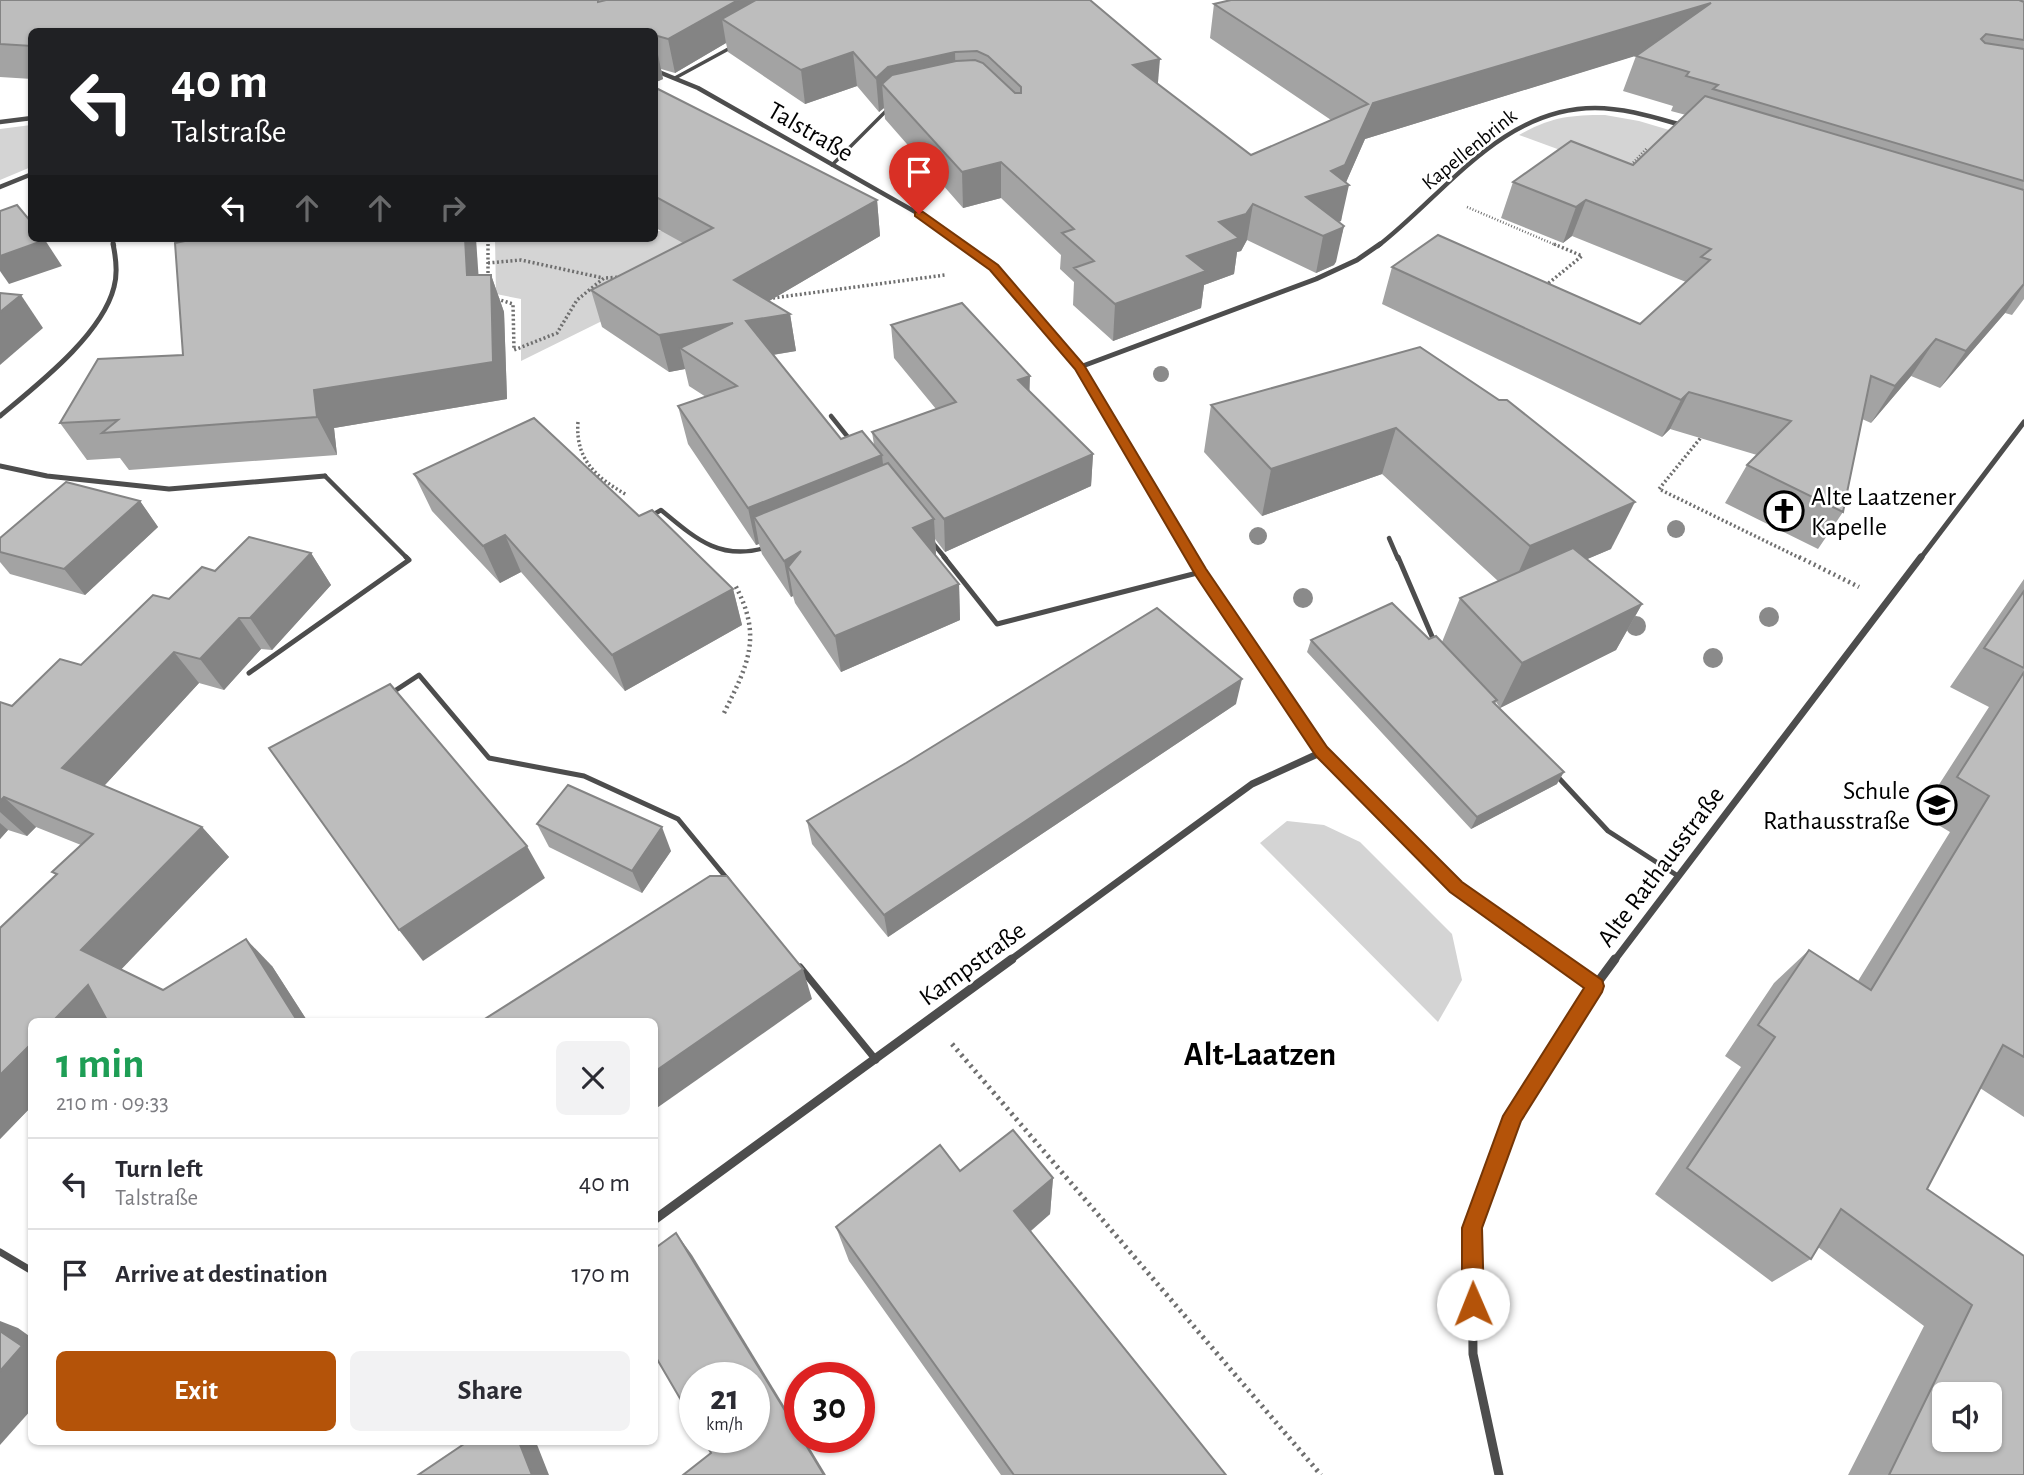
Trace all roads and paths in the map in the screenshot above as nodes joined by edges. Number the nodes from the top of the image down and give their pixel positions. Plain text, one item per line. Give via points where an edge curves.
1 (741, 41) edge
2 (658, 72) edge
3 (675, 79) junction
4 (892, 106) edge
5 (28, 118) edge
6 (0, 122) edge
7 (1672, 122) junction
8 (1698, 130) edge
9 (832, 165) junction
10 (1628, 169) edge
11 (28, 176) edge
12 (0, 187) edge
13 (1437, 194) junction
14 (113, 242) edge
15 (488, 242) edge
16 (488, 263) junction
17 (994, 268) junction
18 (629, 276) edge
19 (604, 278) junction
20 (489, 286) edge
21 (1536, 293) edge
22 (489, 297) edge
23 (766, 298) edge
24 (1080, 368) junction
25 (0, 416) edge
26 (831, 416) dead end
27 (578, 422) dead end
28 (2024, 422) edge
29 (1710, 426) edge
30 (855, 445) edge
31 (0, 467) edge
32 (325, 476) joint
33 (661, 510) junction
34 (649, 517) edge
35 (928, 537) edge
36 (1389, 538) dead end
37 (771, 545) edge
38 (738, 554) junction
39 (1201, 572) junction
40 (1888, 601) junction
41 (1436, 646) edge
42 (248, 673) dead end
43 (384, 698) edge
44 (724, 713) dead end
45 (1322, 752) junction
46 (1551, 769) edge
47 (1678, 876) junction
48 (738, 892) edge
49 (798, 965) edge
50 (1595, 986) junction
51 (931, 1020) junction
52 (876, 1059) junction
53 (658, 1217) edge
54 (0, 1252) edge
55 (28, 1269) edge
56 (1321, 1475) edge
57 (1499, 1475) edge

1 - 3 lane
2 - 3 street, Talstraße
3 - 9 street, Talstraße
4 - 9 lane
5 - 6 street
7 - 8 street, Kapellenbrink
7 - 10 path
7 - 13 street, Kapellenbrink via 1611,107 1551,111 1527,120 1496,141
9 - 17 street, Talstraße via 919,214
11 - 12 street
13 - 21 path via 1582,256
13 - 24 street, Kapellenbrink via 1359,259
14 - 25 street via 118,265 112,296 88,331
15 - 16 path
16 - 19 path via 521,260
16 - 20 path
17 - 23 path
17 - 24 street, Talstraße
18 - 19 path
19 - 22 path via 577,300 557,333 514,350 513,304
24 - 39 street, Talstraße
26 - 30 lane
27 - 33 path via 575,441 582,458 599,477
28 - 40 street, Alte Rathausstraße
29 - 40 path via 1659,489
31 - 32 street via 169,489
32 - 42 lane via 409,560
33 - 34 lane
33 - 38 lane via 706,546
35 - 39 lane via 997,624
36 - 41 lane
37 - 38 lane
38 - 44 path via 729,569 749,607 753,636 746,667
39 - 45 street, Talstraße
40 - 47 street, Alte Rathausstraße
43 - 48 lane via 419,675 489,758 583,776 678,819
45 - 50 street, Talstraße via 1456,887
45 - 51 street, Kampstraße via 1252,784
46 - 47 lane via 1608,831
47 - 50 street, Alte Rathausstraße
49 - 52 lane
50 - 57 street, Alte Rathausstraße via 1513,1116 1472,1228 1473,1354
51 - 52 street, Kampstraße
51 - 56 path
52 - 53 street, Kampstraße
54 - 55 lane

